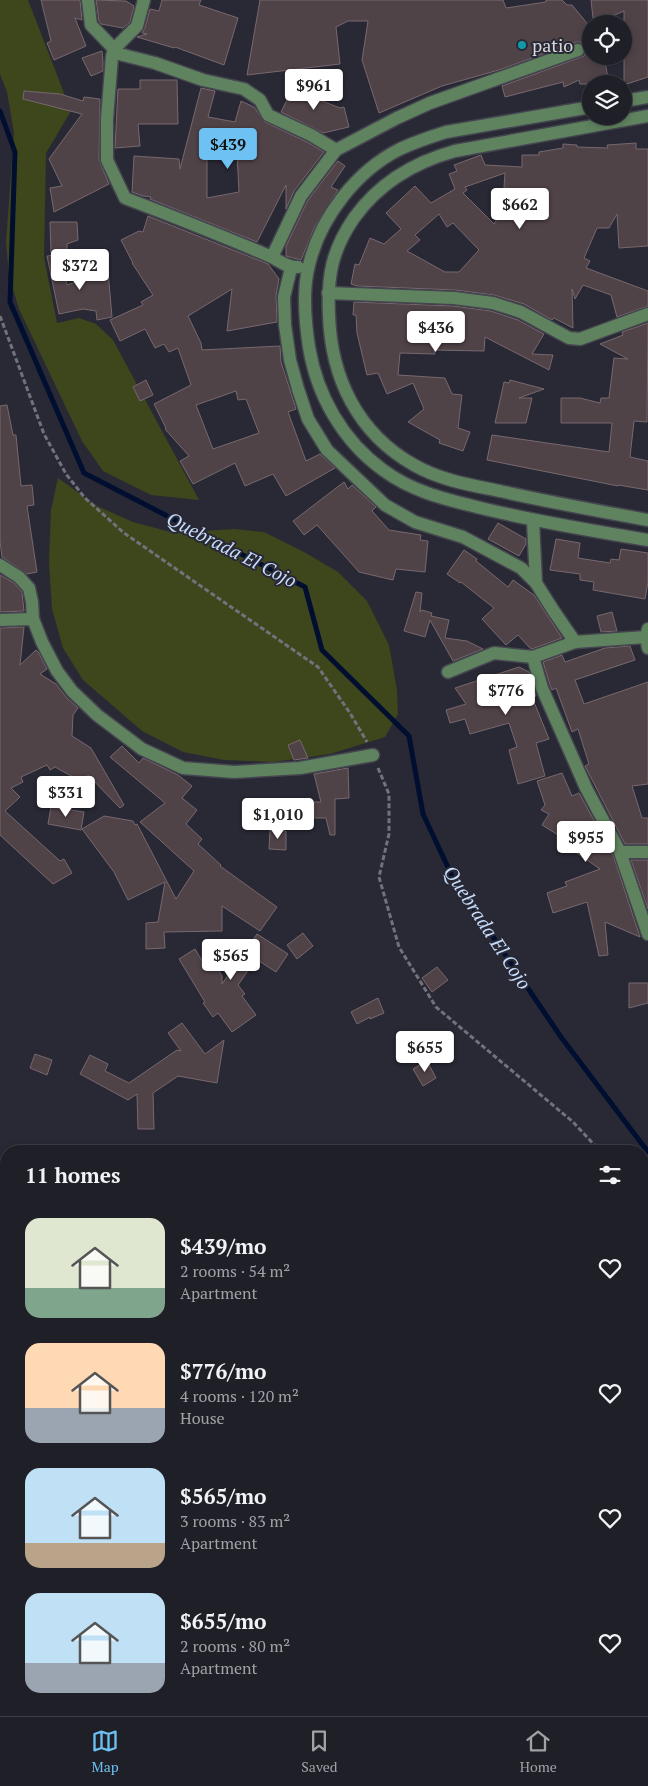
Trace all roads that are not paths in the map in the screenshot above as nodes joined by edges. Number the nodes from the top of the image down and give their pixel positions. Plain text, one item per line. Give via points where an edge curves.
1 (88, 0) edge
2 (144, 0) edge
3 (114, 49) junction
4 (578, 50) dead end
5 (648, 97) edge
6 (632, 100) edge
7 (582, 109) edge
8 (648, 116) edge
9 (336, 150) junction
10 (272, 257) junction
11 (308, 266) junction
12 (291, 268) junction
13 (328, 293) junction
14 (648, 314) edge
15 (648, 520) edge
16 (533, 521) junction
17 (648, 540) edge
18 (0, 564) edge
19 (536, 583) junction
20 (33, 619) junction
21 (0, 620) edge
22 (647, 638) edge
23 (575, 642) junction
24 (533, 657) junction
25 (448, 672) dead end
26 (373, 755) road end
27 (620, 852) junction
28 (648, 852) edge
29 (648, 934) edge

1 - 3 street via 91,25
2 - 3 street via 137,26
3 - 9 street via 119,54 203,80 244,89 260,100 268,115
3 - 10 street via 107,119 107,160 124,198
4 - 9 street via 430,103
5 - 6 street
7 - 11 street via 446,132 398,150 366,173 336,206 318,238
8 - 13 street via 455,151 414,166 381,188 354,218 335,253
9 - 10 street via 301,196
10 - 12 street
11 - 12 street
11 - 16 street via 305,308 311,361 326,403 351,440 384,470 423,492
12 - 19 street via 284,297 290,360 308,420 327,450 385,505 415,522 463,536 521,568
13 - 14 street via 454,298 493,303 521,312 569,338 580,339
13 - 15 street via 330,337 342,385 368,427 396,454 450,480
16 - 17 street
16 - 19 street
18 - 20 street via 29,588
19 - 23 street
20 - 21 street
20 - 26 street via 57,671 72,691 97,715 142,749 183,768 234,772 300,768
22 - 23 street
23 - 24 street
24 - 25 street via 494,653
24 - 27 street via 542,688 586,788
27 - 28 street
27 - 29 street

